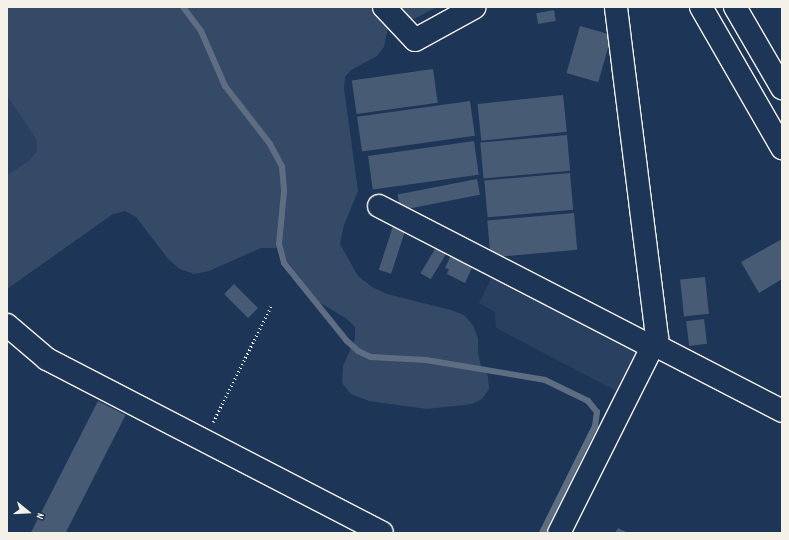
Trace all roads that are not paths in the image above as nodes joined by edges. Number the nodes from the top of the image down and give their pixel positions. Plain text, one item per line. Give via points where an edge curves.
1 (384, 7) edge
2 (475, 7) edge
3 (616, 7) edge
4 (701, 7) edge
5 (735, 7) edge
6 (782, 88) edge
7 (782, 148) edge
8 (379, 206) dead end
9 (7, 326) edge
10 (652, 345) junction
11 (782, 411) edge
12 (382, 533) edge
13 (559, 533) edge

1 - 2 street via 415,40
3 - 10 street via 657,337
4 - 7 street
5 - 6 street
8 - 10 street
9 - 12 street via 47,359
10 - 11 street
10 - 13 street

